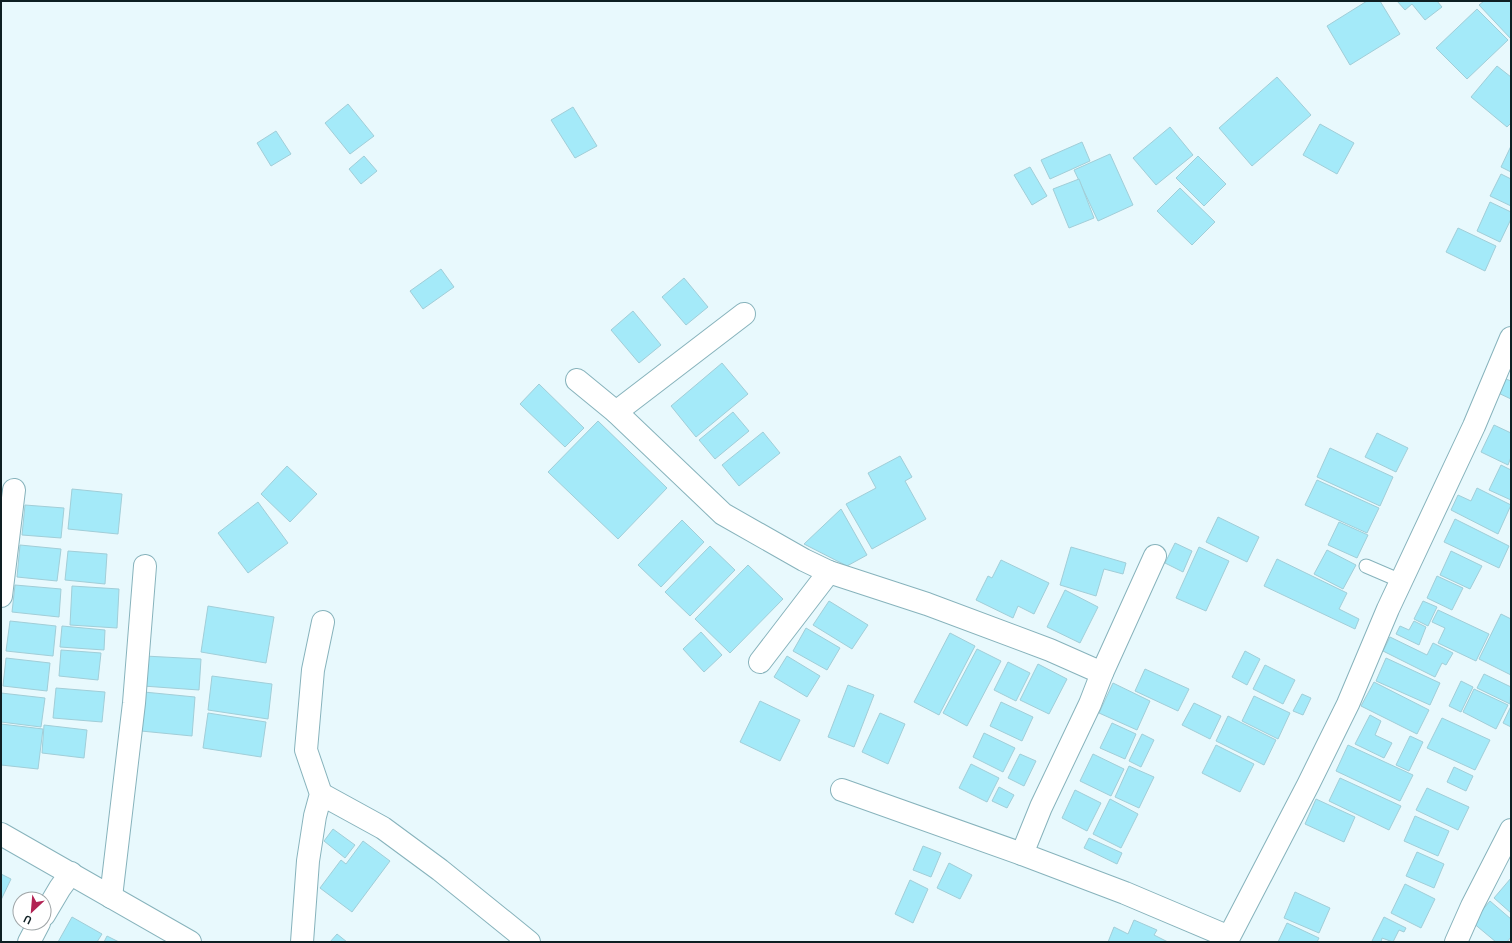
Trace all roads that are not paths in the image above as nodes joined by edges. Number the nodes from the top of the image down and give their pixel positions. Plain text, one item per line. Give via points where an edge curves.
1 (744, 314) dead end
2 (1511, 338) edge
3 (577, 380) dead end
4 (616, 412) junction
5 (14, 490) dead end
6 (1155, 556) dead end
7 (145, 566) dead end
8 (1366, 566) dead end
9 (829, 572) junction
10 (1401, 581) junction
11 (1, 596) edge
12 (323, 622) dead end
13 (760, 662) dead end
14 (1102, 673) junction
15 (842, 790) dead end
16 (321, 794) junction
17 (1511, 830) edge
18 (1, 834) edge
19 (1022, 854) junction
20 (72, 873) junction
21 (111, 897) junction
22 (52, 902) edge
23 (35, 931) edge
24 (1228, 940) edge
25 (28, 942) edge
26 (190, 942) edge
27 (302, 942) edge
28 (528, 942) edge
29 (1456, 942) edge

1 - 4 street
2 - 10 street via 1474,426
3 - 4 street
4 - 9 street via 723,514
5 - 11 street
6 - 14 street
7 - 21 street via 134,703
8 - 10 lane
9 - 13 street
9 - 14 street via 927,604 1050,650
10 - 24 street via 1331,738
12 - 16 street via 313,670 306,750
14 - 19 street
15 - 19 street
16 - 27 street via 308,861
16 - 28 street via 383,828 440,870
17 - 29 street
18 - 20 street
19 - 24 street via 1125,893
20 - 21 street
20 - 22 street
21 - 26 street
23 - 25 street

